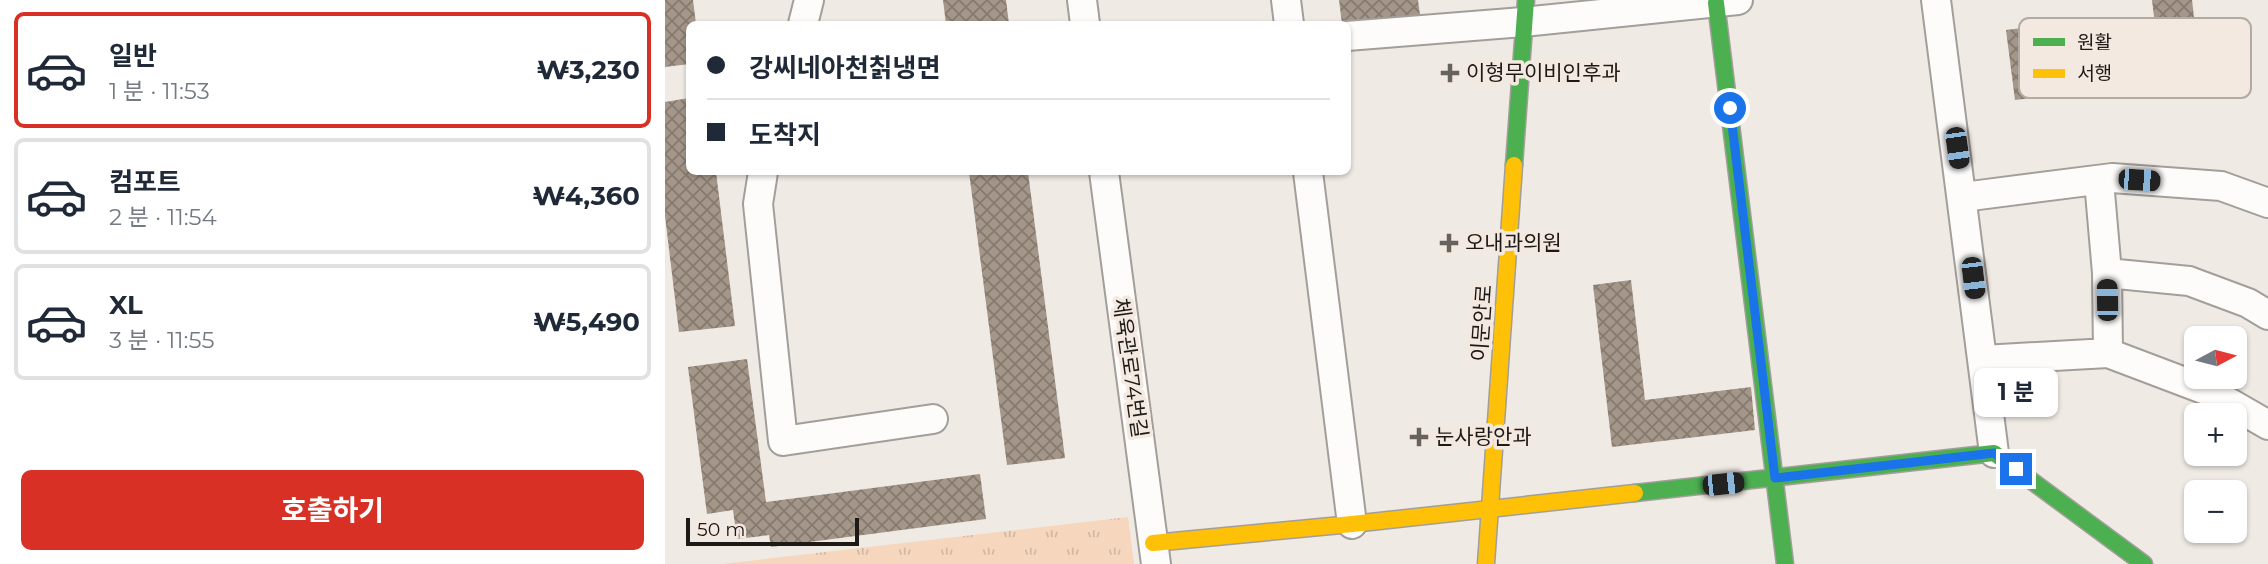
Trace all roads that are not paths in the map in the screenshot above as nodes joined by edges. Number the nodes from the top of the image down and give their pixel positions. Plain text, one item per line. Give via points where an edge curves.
1 (809, 0) edge
2 (1082, 0) edge
3 (1286, 0) edge
4 (1936, 0) edge
5 (1727, 1) edge
6 (1525, 11) edge
7 (804, 21) edge
8 (1085, 21) edge
9 (1289, 21) edge
10 (1351, 35) edge
11 (763, 175) edge
12 (1104, 175) edge
13 (1308, 175) edge
14 (2099, 181) junction
15 (1963, 197) junction
16 (2268, 203) edge
17 (2107, 273) junction
18 (2268, 315) edge
19 (2108, 353) junction
20 (1983, 360) junction
21 (933, 419) dead end
22 (2268, 425) edge
23 (1994, 453) junction
24 (1775, 478) junction
25 (1491, 509) junction
26 (1352, 524) junction
27 (1154, 554) edge
28 (1486, 564) edge
29 (1785, 564) edge
30 (2144, 564) edge

1 - 7 street
2 - 8 street
3 - 9 street
4 - 15 street
5 - 6 street
5 - 24 street
6 - 10 street
6 - 25 street, 이문안로
11 - 21 street via 758,204 783,441
12 - 27 street, 체육관로74번길
13 - 26 street
14 - 15 street
14 - 16 street via 2112,178 2221,186
14 - 17 street
15 - 20 street
17 - 18 street via 2189,281
17 - 19 street
19 - 20 street
19 - 22 street via 2211,392
20 - 23 street
23 - 24 street
23 - 30 street
24 - 25 street
24 - 29 street
25 - 26 street
25 - 28 street, 이문안로
26 - 27 street

